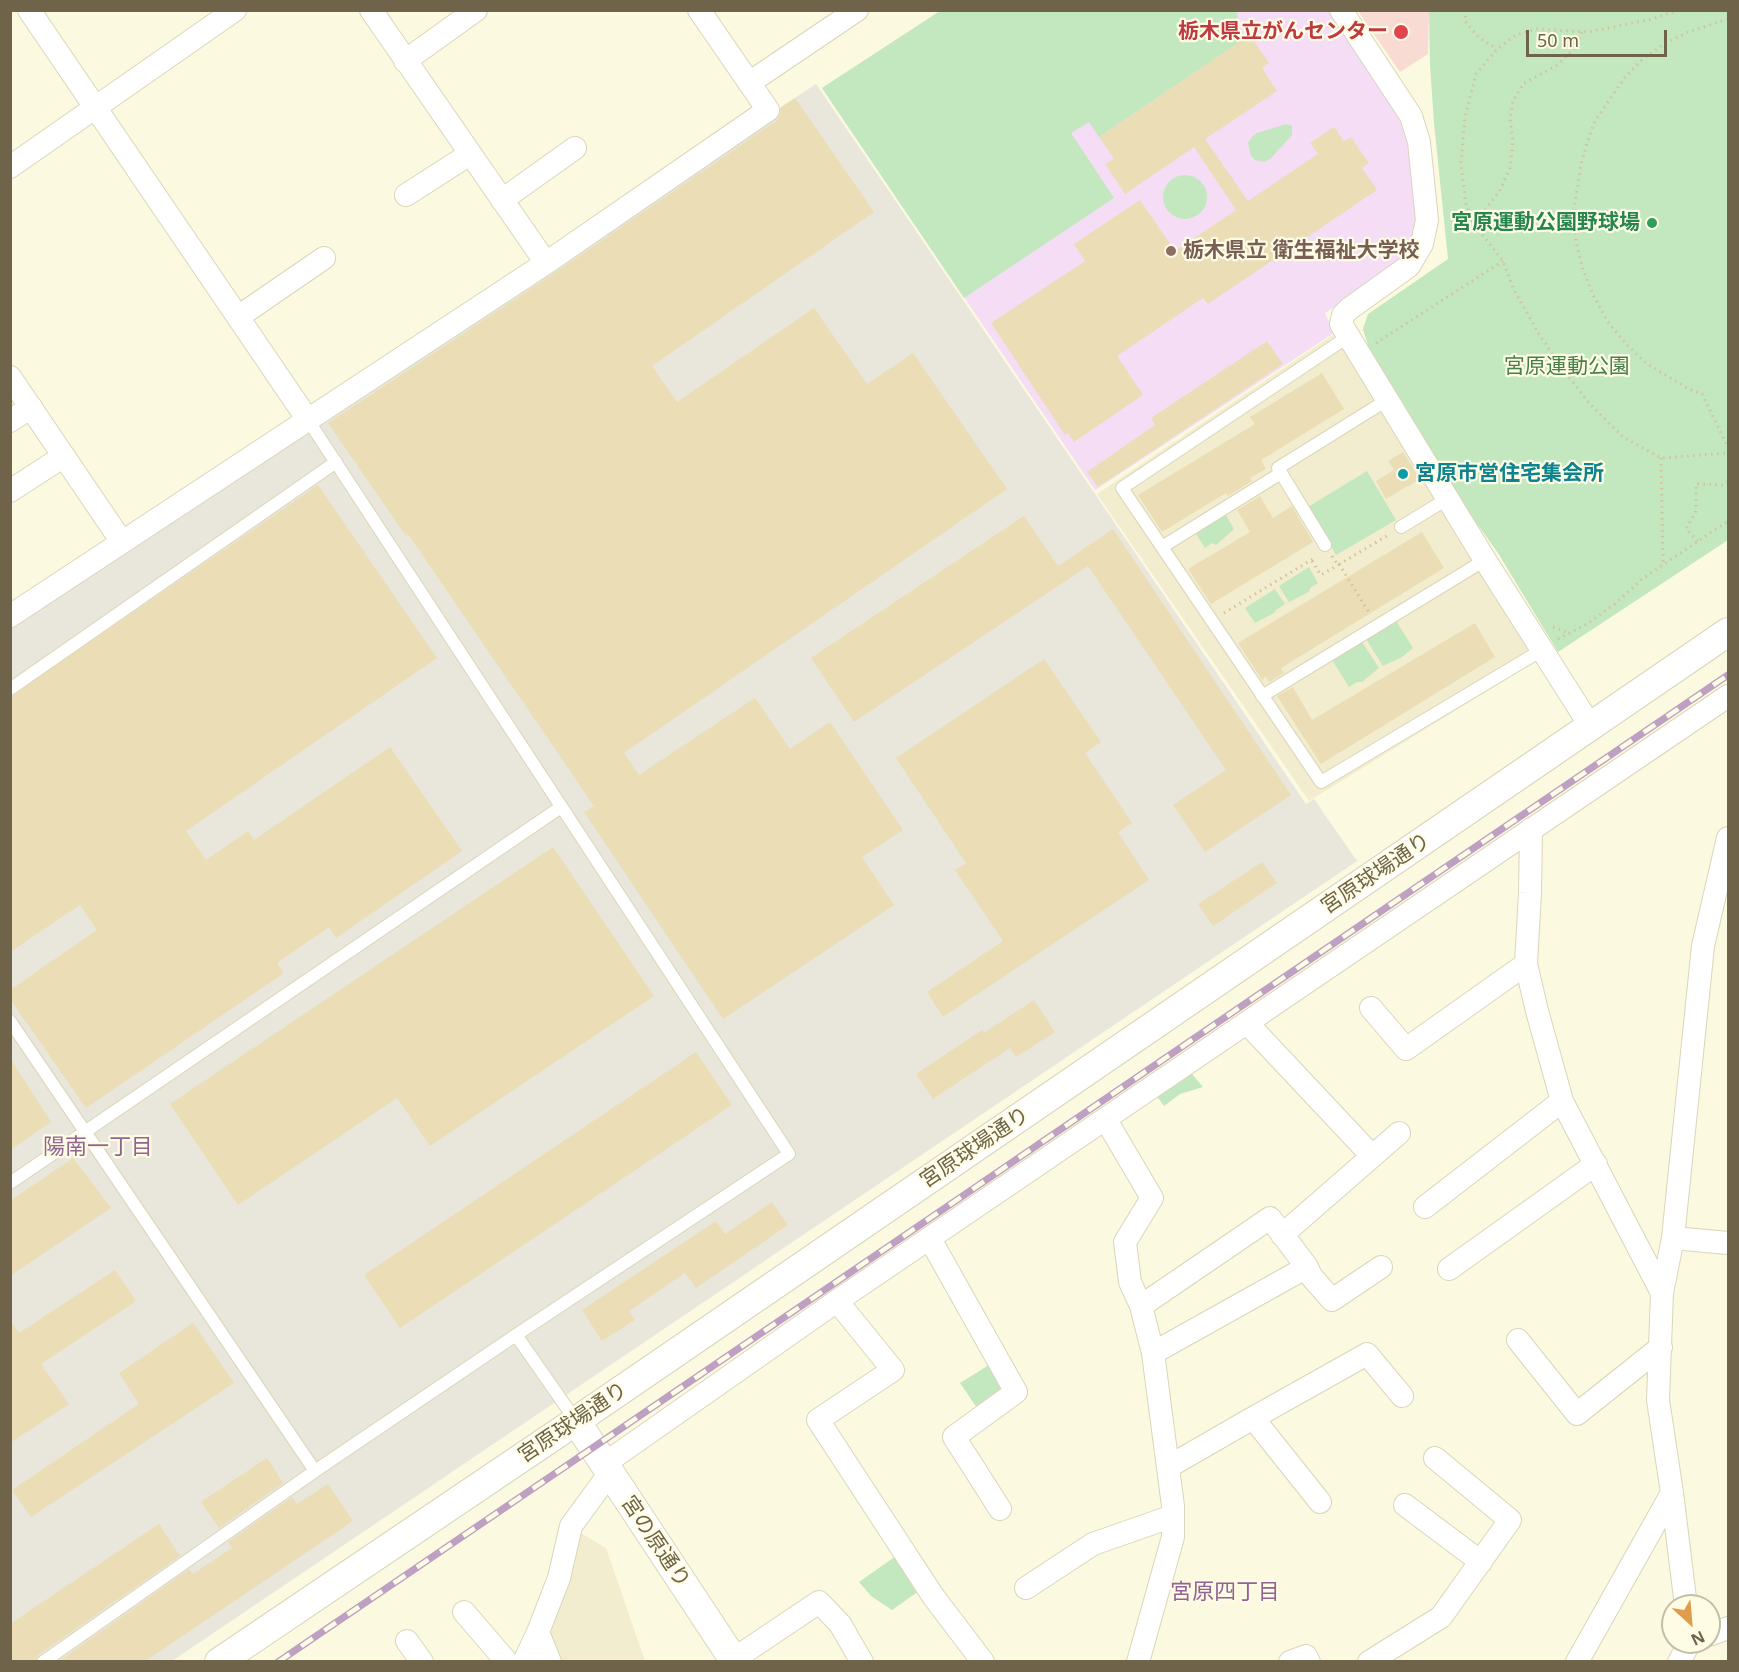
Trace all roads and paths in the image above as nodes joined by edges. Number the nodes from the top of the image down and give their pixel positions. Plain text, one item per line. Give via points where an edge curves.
1 (29, 10) edge
2 (235, 10) edge
3 (371, 10) edge
4 (476, 10) edge
5 (699, 10) edge
6 (857, 10) edge
7 (1341, 10) edge
8 (1466, 10) edge
9 (1677, 11) edge
10 (829, 18) edge
11 (1728, 19) edge
12 (1582, 32) junction
13 (1497, 49) junction
14 (405, 61) junction
15 (749, 83) junction
16 (96, 107) junction
17 (575, 148) dead end
18 (470, 153) junction
19 (10, 167) edge
20 (406, 195) dead end
21 (502, 200) junction
22 (1474, 224) junction
23 (324, 258) dead end
24 (1503, 261) junction
25 (546, 263) junction
26 (238, 317) junction
27 (1354, 345) junction
28 (10, 377) edge
29 (1387, 400) junction
30 (31, 407) junction
31 (308, 420) junction
32 (10, 421) edge
33 (1728, 447) edge
34 (1728, 453) edge
35 (64, 456) junction
36 (1661, 458) junction
37 (336, 462) junction
38 (1281, 473) junction
39 (1728, 482) edge
40 (10, 491) edge
41 (1447, 499) junction
42 (1728, 521) edge
43 (1401, 527) joint
44 (1698, 541) junction
45 (122, 542) junction
46 (1162, 547) junction
47 (1326, 547) junction
48 (1311, 560) junction
49 (1485, 560) junction
50 (1339, 565) junction
51 (1663, 565) junction
52 (10, 616) edge
53 (1217, 618) junction
54 (1378, 625) junction
55 (1728, 632) edge
56 (1542, 650) junction
57 (10, 688) edge
58 (1262, 696) junction
59 (1728, 696) edge
60 (1591, 727) junction
61 (561, 807) junction
62 (1531, 829) junction
63 (1728, 838) edge
64 (1526, 964) junction
65 (1371, 1008) dead end
66 (11, 1022) edge
67 (1247, 1023) junction
68 (1562, 1101) junction
69 (1106, 1119) junction
70 (86, 1131) junction
71 (1399, 1133) dead end
72 (1372, 1156) junction
73 (1596, 1164) junction
74 (10, 1183) edge
75 (1425, 1207) dead end
76 (1282, 1235) junction
77 (1673, 1238) junction
78 (930, 1239) junction
79 (1728, 1243) edge
80 (1307, 1267) junction
81 (1381, 1267) dead end
82 (1449, 1269) dead end
83 (1662, 1293) junction
84 (837, 1301) junction
85 (1141, 1306) junction
86 (516, 1335) junction
87 (1518, 1340) dead end
88 (1661, 1347) junction
89 (1153, 1353) junction
90 (1402, 1396) dead end
91 (1253, 1418) junction
92 (576, 1421) junction
93 (1435, 1458) dead end
94 (1168, 1467) junction
95 (607, 1469) junction
96 (315, 1471) junction
97 (1672, 1493) junction
98 (1320, 1502) dead end
99 (1406, 1505) dead end
100 (1000, 1509) dead end
101 (1173, 1516) junction
102 (1481, 1562) junction
103 (1026, 1588) dead end
104 (1685, 1594) edge
105 (464, 1612) dead end
106 (538, 1632) junction
107 (407, 1641) dead end
108 (734, 1660) edge
109 (43, 1662) edge
110 (219, 1662) edge
111 (422, 1662) edge
112 (507, 1662) edge
113 (524, 1662) edge
114 (550, 1662) edge
115 (862, 1662) edge
116 (983, 1662) edge
117 (1137, 1662) edge
118 (1290, 1662) edge
119 (1309, 1662) edge
120 (1369, 1662) edge
121 (1577, 1662) edge

1 - 16 street
2 - 16 street
3 - 14 street
4 - 14 street
5 - 15 street
6 - 10 street
7 - 27 street via 1411,116 1419,141 1427,220 1422,244 1406,269 1343,315 1341,324
8 - 13 path via 1465,21 1471,29
9 - 12 path
10 - 15 street
11 - 33 path via 1666,43 1625,77 1595,122 1581,165 1574,209 1582,267 1608,322 1647,363 1702,394
12 - 13 path via 1536,29 1516,35
12 - 22 path via 1576,47 1556,66 1524,83 1513,101 1510,168 1499,192
13 - 22 path via 1476,74 1465,117 1461,165 1466,204
14 - 18 street
15 - 25 street via 768,110
16 - 19 street
16 - 26 street
17 - 21 street
18 - 20 street
18 - 21 street
21 - 25 street
22 - 24 path
23 - 26 street
24 - 27 path
24 - 36 path via 1514,290 1563,370 1590,404 1623,437
25 - 31 street
26 - 31 street
27 - 29 street
27 - 46 lane via 1122,488
28 - 30 street
29 - 38 lane via 1278,468
29 - 41 street
30 - 32 street
30 - 35 street
31 - 37 lane
31 - 45 street
34 - 36 path
35 - 40 street
35 - 45 street
36 - 51 path
37 - 57 lane
37 - 61 lane
38 - 46 lane
38 - 47 lane
39 - 44 path via 1696,484 1696,511 1686,529
41 - 43 lane
41 - 49 street
42 - 44 path
43 - 50 path
44 - 51 path
45 - 52 street
46 - 53 lane
47 - 48 path
47 - 50 path
48 - 50 path via 1321,575
48 - 53 path
49 - 54 lane
49 - 56 street
50 - 54 path
51 - 56 path via 1587,624
53 - 58 lane
54 - 58 lane
55 - 60 street, 宮原球場通り
56 - 58 lane via 1321,782
56 - 60 street
59 - 62 street
60 - 92 street, 宮原球場通り
61 - 70 lane
61 - 86 lane via 789,1154
62 - 64 street
62 - 67 street
63 - 77 street via 1703,946
64 - 65 street via 1406,1049
64 - 68 street
66 - 70 lane
67 - 69 street
67 - 72 street
68 - 73 street
68 - 75 street
69 - 78 street
69 - 85 street via 1152,1198 1125,1242 1130,1282
70 - 74 lane
70 - 96 lane
71 - 72 street
72 - 76 street
73 - 82 street
73 - 83 street
76 - 80 street
76 - 85 street via 1270,1218
77 - 79 street
77 - 83 street
78 - 84 street
78 - 100 street via 1016,1392 954,1437
80 - 81 street via 1332,1300
80 - 89 street
83 - 88 street
84 - 95 street
84 - 116 street via 893,1370 818,1420 933,1596
85 - 89 street
86 - 92 lane
86 - 96 lane
87 - 88 street via 1577,1414
88 - 97 street via 1658,1400
89 - 94 street
90 - 91 street via 1367,1354
91 - 94 street
91 - 98 street
92 - 95 street, 宮の原通り
92 - 110 street, 宮原球場通り
93 - 102 street via 1510,1520
94 - 101 street
95 - 106 street via 571,1526 559,1578
95 - 108 street, 宮の原通り
96 - 109 lane
97 - 104 street
97 - 121 street
99 - 102 street
101 - 103 street via 1093,1544
101 - 117 street via 1173,1537
102 - 120 street via 1441,1617
105 - 112 street
106 - 113 street
106 - 114 street
107 - 111 street
108 - 115 street via 819,1602 840,1624
118 - 119 street via 1306,1656

